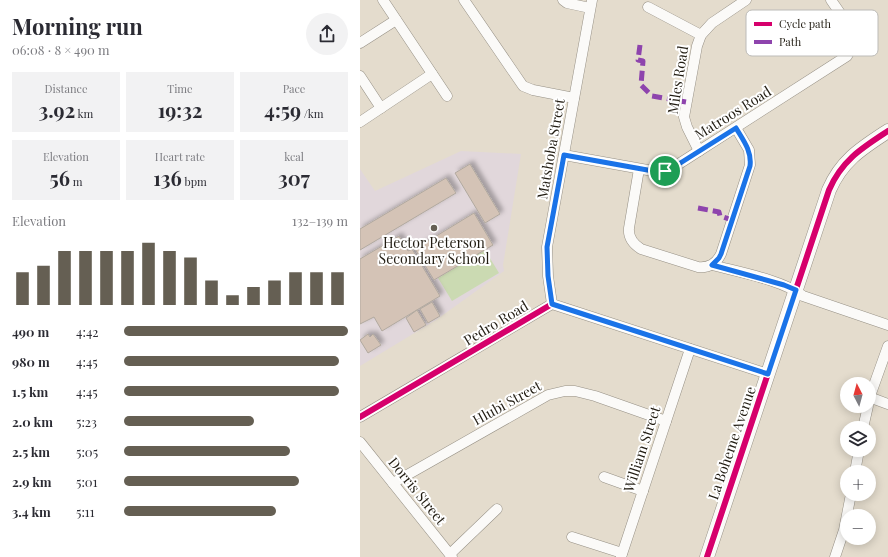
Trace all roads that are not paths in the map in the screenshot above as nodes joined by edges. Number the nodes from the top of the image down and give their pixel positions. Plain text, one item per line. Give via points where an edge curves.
1 (382, 0) edge
2 (464, 0) edge
3 (563, 0) edge
4 (832, 0) edge
5 (741, 1) edge
6 (591, 4) edge
7 (648, 7) dead end
8 (838, 10) edge
9 (396, 20) junction
10 (701, 35) junction
11 (360, 43) edge
12 (847, 56) edge
13 (432, 74) junction
14 (360, 76) edge
15 (447, 96) dead end
16 (574, 98) junction
17 (381, 108) junction
18 (360, 122) edge
19 (736, 128) junction
20 (888, 131) edge
21 (699, 151) junction
22 (564, 155) junction
23 (639, 169) junction
24 (712, 265) junction
25 (796, 290) junction
26 (552, 304) junction
27 (888, 325) edge
28 (888, 346) edge
29 (690, 349) junction
30 (768, 374) junction
31 (876, 379) edge
32 (876, 400) edge
33 (888, 404) edge
34 (360, 417) edge
35 (666, 421) junction
36 (360, 442) edge
37 (604, 477) dead end
38 (393, 483) junction
39 (643, 491) junction
40 (850, 501) edge
41 (497, 509) dead end
42 (572, 537) dead end
43 (451, 555) edge
44 (622, 555) edge
45 (708, 557) edge
46 (835, 557) edge

1 - 9 street
2 - 16 street via 523,86
3 - 6 street via 567,3
4 - 8 street, Matroos Road
5 - 10 street, Miles Road via 712,23
6 - 16 street, Matshoba Street
7 - 10 street, Miles Road
9 - 11 street
9 - 13 street
10 - 21 street, Miles Road via 684,112 687,127
12 - 19 street, Matroos Road
13 - 15 street
13 - 17 street
14 - 17 street
16 - 22 street, Matshoba Street
17 - 18 street
19 - 21 street, Matroos Road
19 - 24 street via 749,150 750,166 721,254
20 - 25 street, La Boheme Avenue via 856,152 837,174 829,190
21 - 23 street, Matroos Road via 665,171
22 - 23 street, Matroos Road
22 - 26 street, Matshoba Street via 547,247 547,271
23 - 24 street via 629,228 634,244 641,249 698,267
24 - 25 street
25 - 27 street via 803,296
25 - 30 street, La Boheme Avenue
26 - 29 street
26 - 34 street, Pedro Road
28 - 31 street
29 - 30 street
29 - 35 street, William Street
30 - 45 street, La Boheme Avenue
32 - 33 street
35 - 38 street, Hlubi Street via 595,396 576,391 560,392 548,396
35 - 39 street, William Street
36 - 38 street, Dorris Street
37 - 39 street
38 - 43 street, Dorris Street
39 - 44 street, William Street
40 - 46 street
41 - 43 street
42 - 44 street

